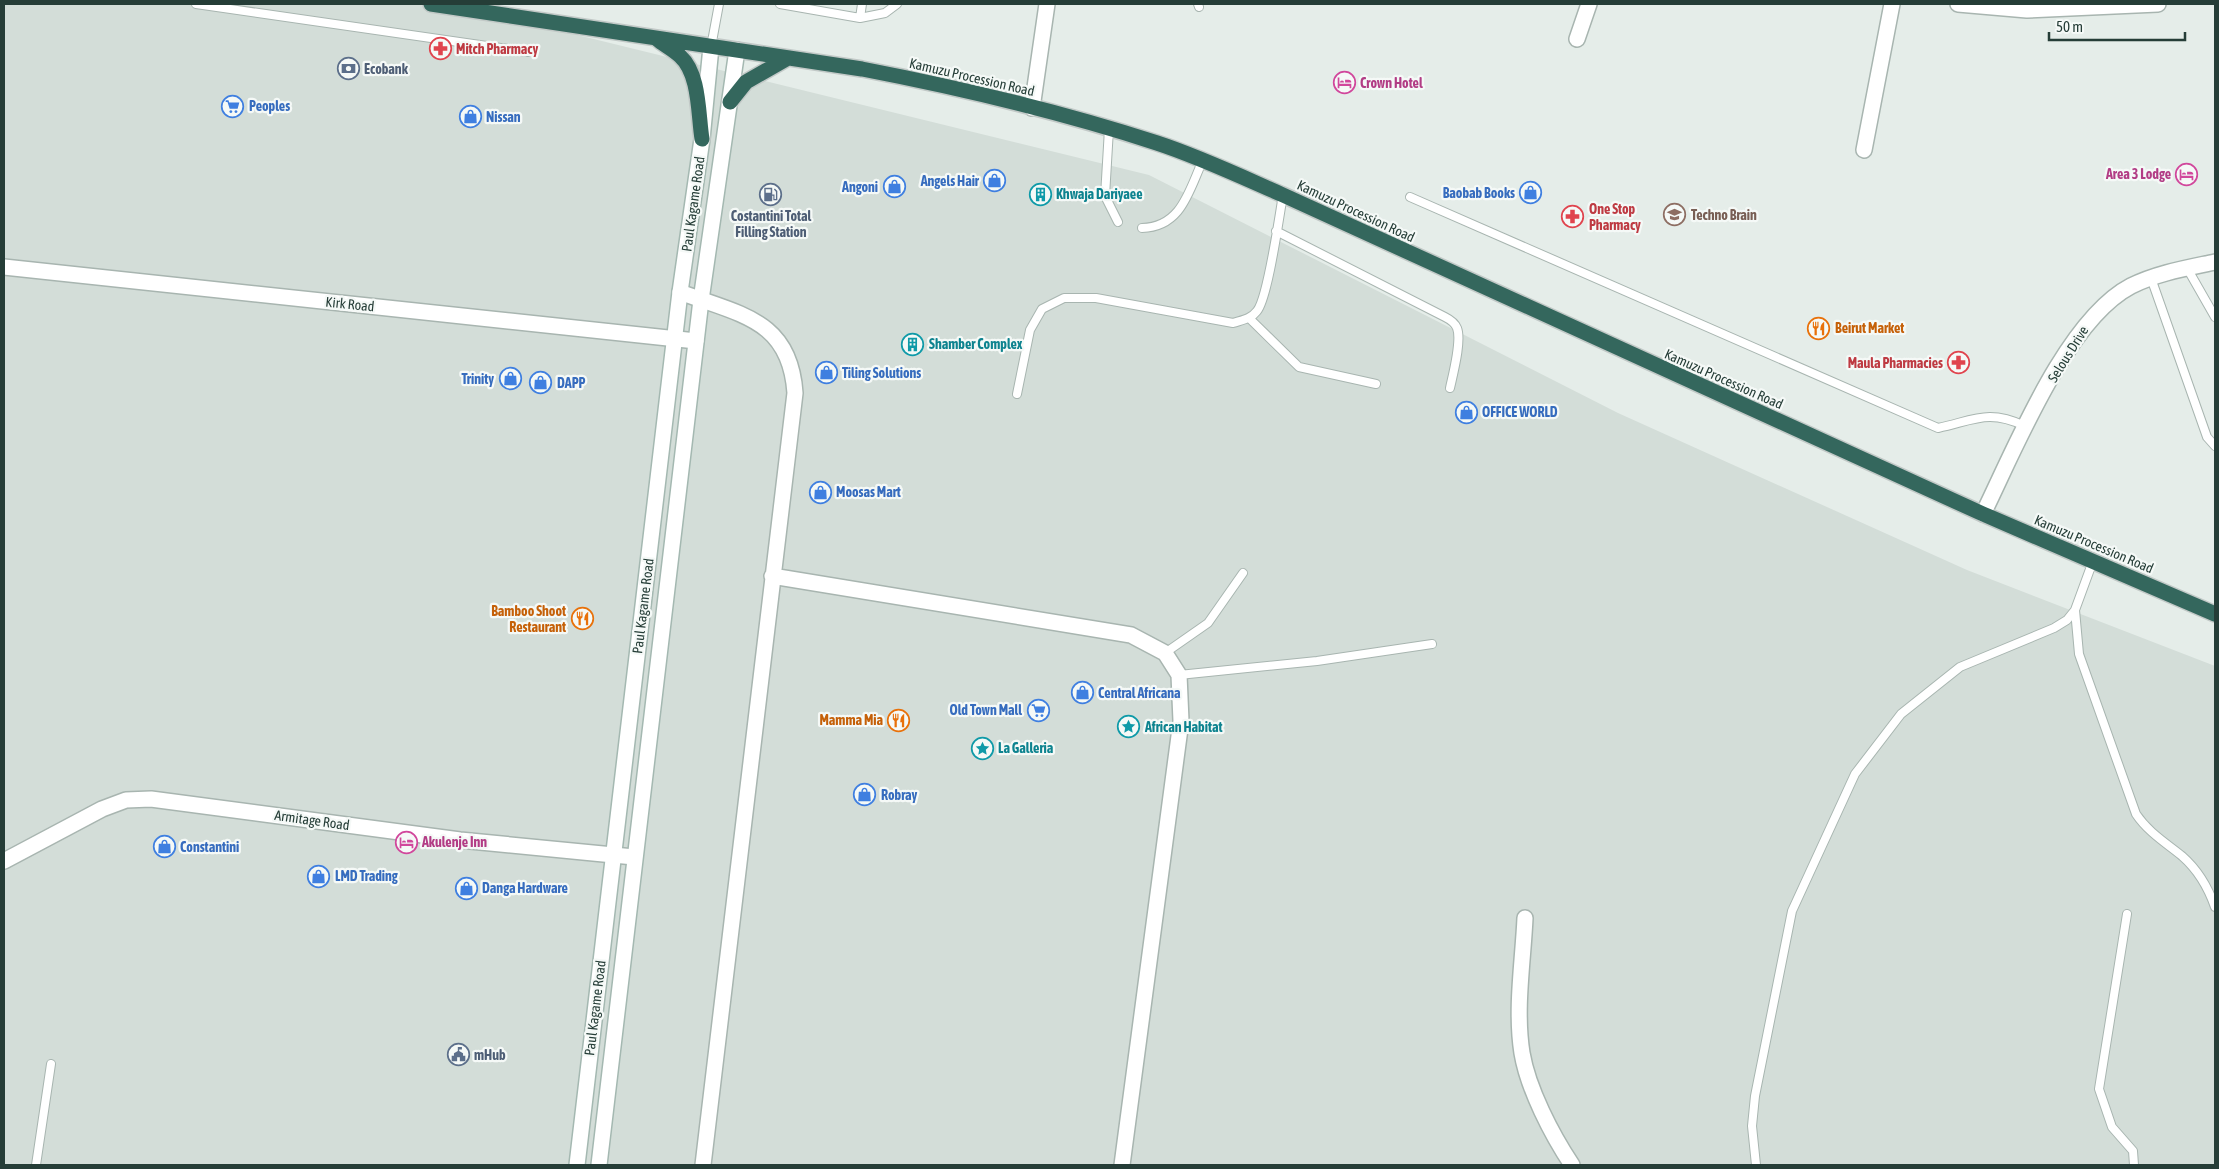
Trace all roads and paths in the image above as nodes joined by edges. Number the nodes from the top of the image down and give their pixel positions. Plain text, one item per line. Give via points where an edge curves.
1 (196, 4) edge
2 (431, 4) edge
3 (719, 4) edge
4 (780, 4) edge
5 (862, 4) edge
6 (897, 4) edge
7 (1047, 4) edge
8 (1589, 4) edge
9 (1892, 4) edge
10 (1958, 4) edge
11 (2158, 4) edge
12 (216, 5) edge
13 (2080, 6) edge
14 (860, 18) junction
15 (654, 37) junction
16 (1577, 39) dead end
17 (711, 47) junction
18 (737, 50) junction
19 (528, 52) dead end
20 (788, 58) junction
21 (730, 102) junction
22 (1032, 108) junction
23 (1109, 129) junction
24 (702, 139) junction
25 (1864, 150) dead end
26 (1203, 160) junction
27 (1283, 195) junction
28 (1410, 197) dead end
29 (1118, 222) dead end
30 (1142, 228) dead end
31 (1276, 231) junction
32 (2215, 262) edge
33 (4, 267) edge
34 (2187, 268) junction
35 (2152, 278) junction
36 (680, 292) junction
37 (700, 300) junction
38 (2215, 317) edge
39 (1249, 318) junction
40 (675, 339) junction
41 (696, 341) junction
42 (1376, 384) dead end
43 (1450, 388) dead end
44 (1017, 394) dead end
45 (2025, 426) junction
46 (2215, 446) edge
47 (1983, 514) junction
48 (2093, 561) junction
49 (1243, 573) dead end
50 (772, 576) junction
51 (2075, 610) junction
52 (2215, 614) edge
53 (1432, 644) dead end
54 (1165, 653) junction
55 (1179, 675) junction
56 (614, 855) junction
57 (634, 857) junction
58 (4, 861) edge
59 (2215, 907) edge
60 (2127, 914) dead end
61 (1525, 918) dead end
62 (51, 1064) dead end
63 (36, 1165) edge
64 (577, 1165) edge
65 (599, 1165) edge
66 (702, 1165) edge
67 (1122, 1165) edge
68 (1572, 1165) edge
69 (1756, 1165) edge
70 (2134, 1165) edge

1 - 12 lane
2 - 15 highway, Kamuzu Procession Road
3 - 17 lane
4 - 14 lane
5 - 14 lane
6 - 14 lane via 885,13
7 - 22 street
8 - 16 street
9 - 25 street
10 - 13 street via 2027,10
11 - 13 street
12 - 19 lane
15 - 17 highway, Kamuzu Procession Road
15 - 24 highway via 688,66
17 - 18 highway, Kamuzu Procession Road
17 - 24 street, Paul Kagame Road
18 - 20 highway, Kamuzu Procession Road
18 - 21 street
20 - 21 highway via 746,82
20 - 22 highway, Kamuzu Procession Road via 923,81
21 - 37 street
22 - 23 highway, Kamuzu Procession Road
23 - 26 highway, Kamuzu Procession Road
23 - 29 lane via 1105,196
24 - 36 street, Paul Kagame Road
26 - 27 highway, Kamuzu Procession Road
26 - 30 lane via 1178,213 1157,228
27 - 31 lane
27 - 47 highway, Kamuzu Procession Road
28 - 45 lane via 1938,428 1985,415 2007,418
31 - 39 lane via 1264,293 1258,311
31 - 43 lane via 1454,324 1458,342
32 - 34 street, Selous Drive
33 - 40 street, Kirk Road
34 - 35 street, Selous Drive
34 - 38 lane
35 - 45 street, Selous Drive via 2130,287 2096,313 2076,337
35 - 46 lane via 2207,438
36 - 37 street
36 - 40 street, Paul Kagame Road
37 - 41 street
37 - 50 street via 755,321 773,334 783,345 793,372 794,416
39 - 42 lane via 1300,367
39 - 44 lane via 1233,323 1096,298 1064,298 1042,309 1030,330
40 - 41 street, Kirk Road
40 - 56 street, Paul Kagame Road
41 - 57 street
45 - 47 street, Selous Drive
47 - 48 highway, Kamuzu Procession Road
48 - 51 lane
48 - 52 highway, Kamuzu Procession Road
49 - 54 lane via 1208,623
50 - 54 street via 1132,635
50 - 66 street
51 - 59 lane via 2079,654 2136,814 2144,826 2196,870
51 - 69 lane via 2054,628 1960,667 1901,714 1855,774 1792,911 1755,1096 1752,1126
53 - 55 lane via 1317,661
54 - 55 street
55 - 67 street via 1181,721
56 - 57 street, Armitage Road
56 - 58 street, Armitage Road via 460,840 151,799 126,800 102,809
56 - 64 street, Paul Kagame Road
57 - 65 street
60 - 70 lane via 2099,1089 2112,1127 2133,1151
61 - 68 street via 1520,998 1522,1053 1538,1102
62 - 63 lane

